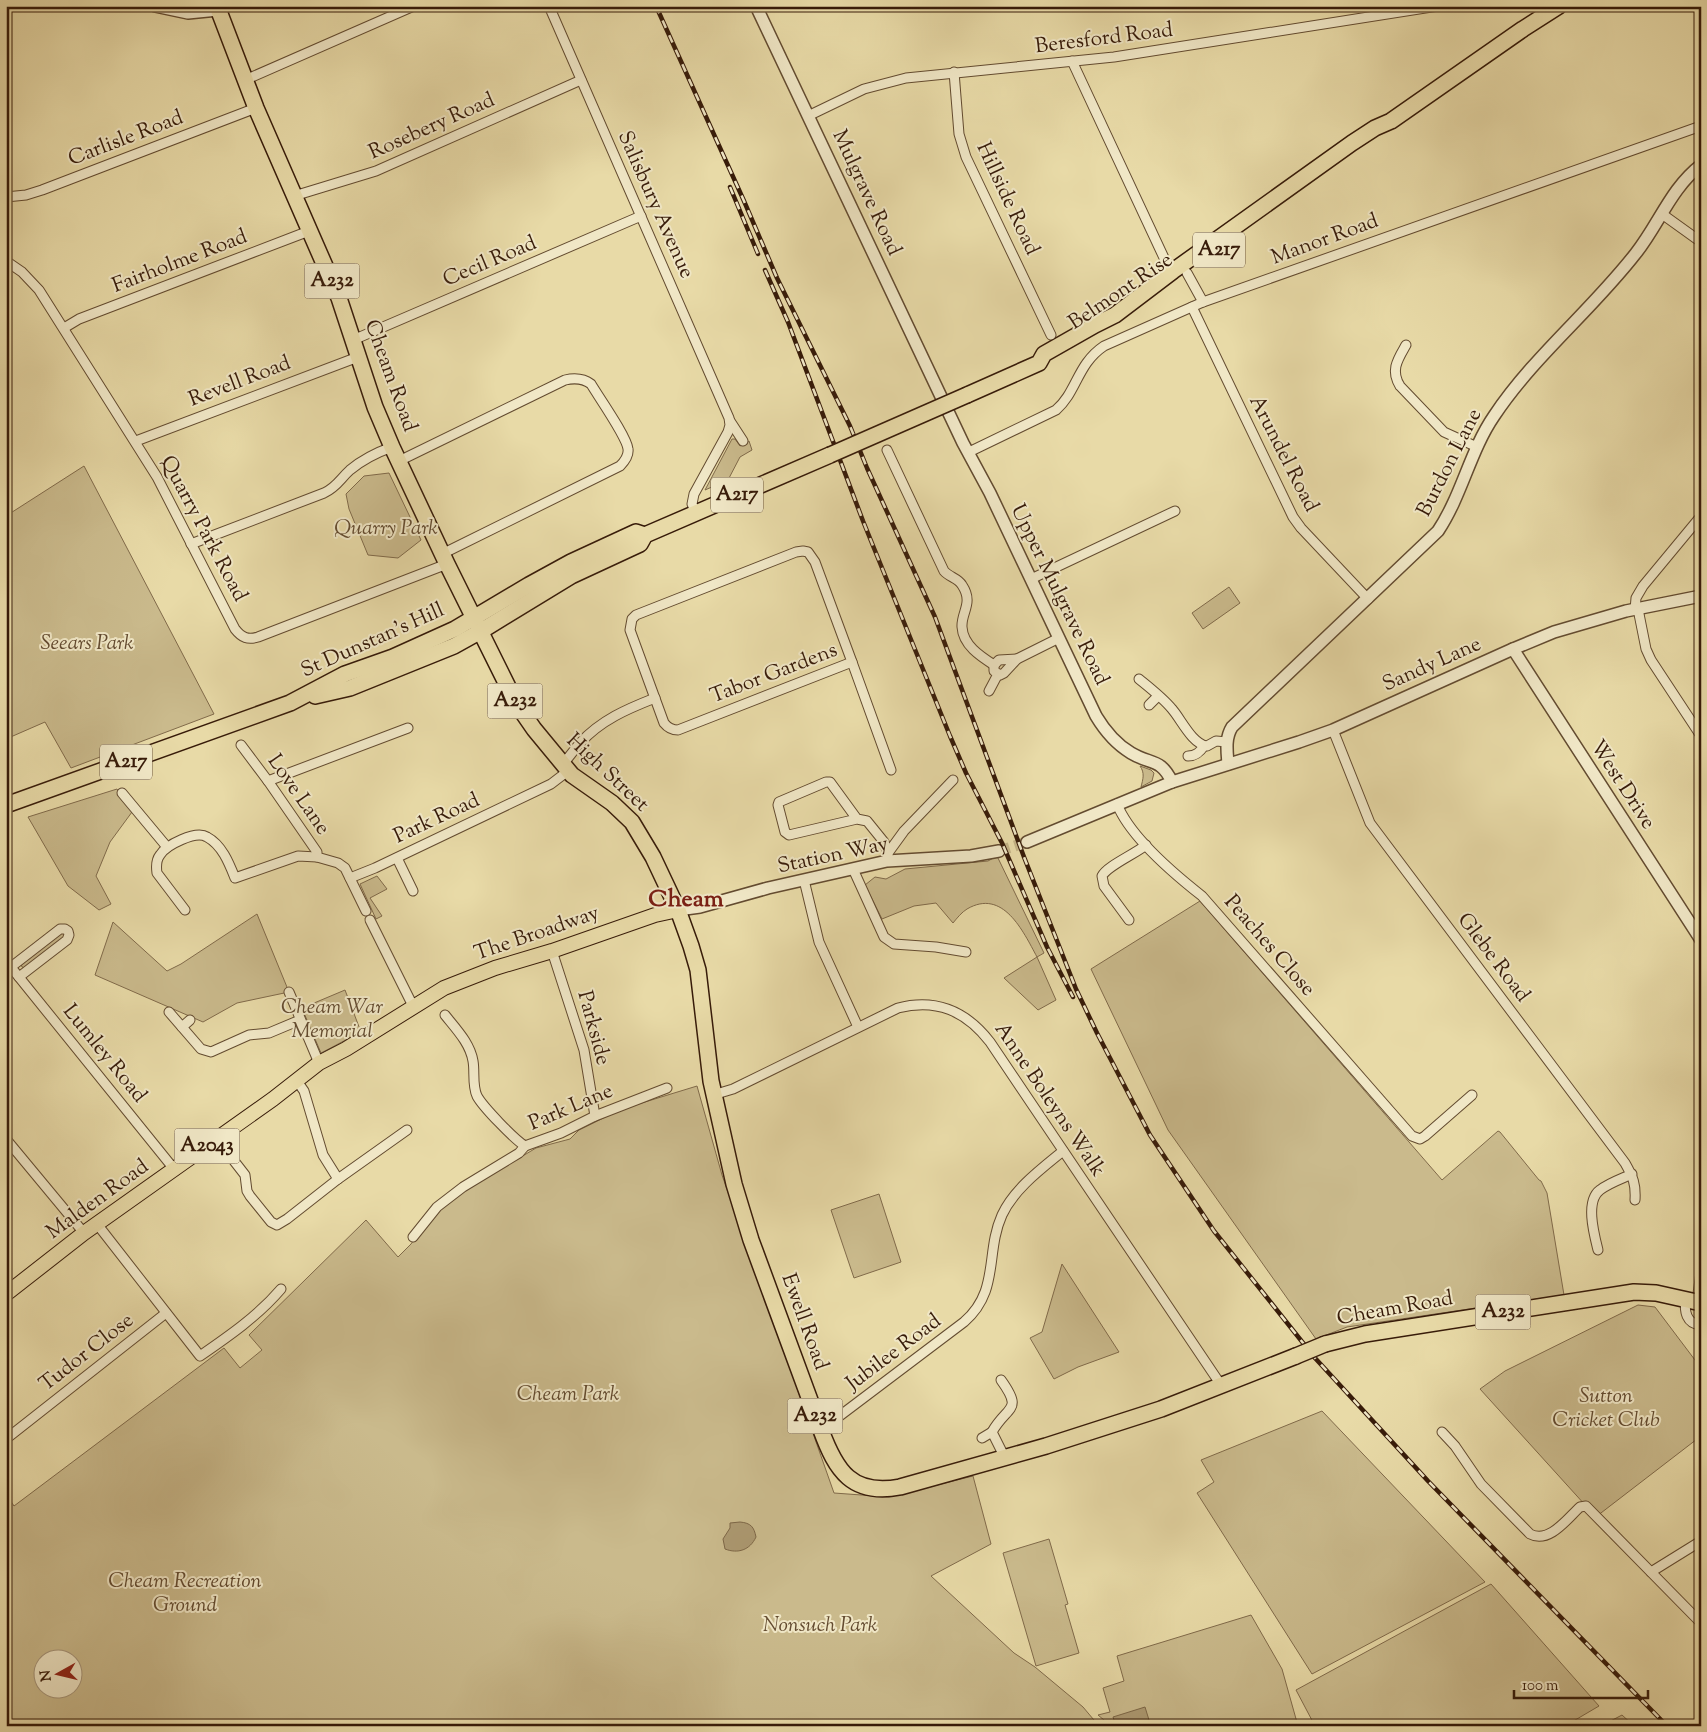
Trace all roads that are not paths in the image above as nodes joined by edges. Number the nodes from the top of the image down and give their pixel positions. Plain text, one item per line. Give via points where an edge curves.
1 (155, 6) edge
2 (414, 6) edge
3 (550, 6) edge
4 (756, 6) edge
5 (1438, 6) edge
6 (1558, 6) edge
7 (222, 8) edge
8 (1072, 61) junction
9 (954, 72) junction
10 (245, 80) junction
11 (581, 80) junction
12 (256, 108) junction
13 (808, 116) junction
14 (1701, 126) edge
15 (1701, 165) edge
16 (294, 196) junction
17 (6, 197) edge
18 (1662, 214) junction
19 (641, 216) junction
20 (309, 230) junction
21 (1701, 242) edge
22 (6, 261) edge
23 (1180, 272) junction
24 (1204, 302) junction
25 (1192, 307) junction
26 (64, 328) junction
27 (1051, 335) dead end
28 (353, 340) junction
29 (1406, 345) dead end
30 (358, 357) junction
31 (941, 397) joint
32 (729, 418) junction
33 (136, 441) junction
34 (743, 441) dead end
35 (392, 447) junction
36 (1477, 447) junction
37 (886, 450) dead end
38 (969, 452) junction
39 (399, 461) junction
40 (1175, 511) dead end
41 (696, 513) junction
42 (1701, 516) edge
43 (645, 535) junction
44 (192, 544) junction
45 (447, 555) junction
46 (1031, 579) junction
47 (1701, 596) edge
48 (1368, 599) junction
49 (1636, 609) junction
50 (474, 618) junction
51 (481, 632) junction
52 (1059, 638) junction
53 (1514, 649) junction
54 (1017, 659) junction
55 (852, 662) junction
56 (994, 665) junction
57 (998, 674) junction
58 (1139, 679) dead end
59 (989, 691) dead end
60 (1158, 696) junction
61 (655, 698) junction
62 (290, 703) junction
63 (1149, 705) dead end
64 (408, 728) dead end
65 (1333, 730) junction
66 (1701, 736) edge
67 (1227, 742) junction
68 (241, 745) dead end
69 (1204, 746) junction
70 (1188, 756) dead end
71 (1228, 764) junction
72 (566, 768) junction
73 (891, 770) dead end
74 (953, 780) dead end
75 (1177, 780) junction
76 (268, 781) junction
77 (122, 794) dead end
78 (1117, 804) junction
79 (6, 805) edge
80 (857, 819) junction
81 (1027, 842) tunnel mouth
82 (1146, 845) junction
83 (167, 847) junction
84 (999, 851) tunnel mouth
85 (317, 857) junction
86 (888, 857) junction
87 (397, 858) junction
88 (852, 869) junction
89 (350, 878) junction
90 (804, 880) junction
91 (413, 891) dead end
92 (185, 910) dead end
93 (678, 910) junction
94 (1130, 920) dead end
95 (1701, 940) edge
96 (552, 951) junction
97 (966, 952) dead end
98 (8, 964) edge
99 (19, 977) junction
100 (289, 992) dead end
101 (414, 1008) junction
102 (168, 1012) dead end
103 (445, 1016) dead end
104 (190, 1020) dead end
105 (300, 1020) junction
106 (182, 1027) junction
107 (858, 1027) junction
108 (319, 1063) junction
109 (297, 1081) junction
110 (667, 1088) dead end
111 (713, 1095) junction
112 (1472, 1095) dead end
113 (595, 1116) junction
114 (407, 1130) dead end
115 (6, 1139) edge
116 (217, 1139) junction
117 (526, 1146) junction
118 (1063, 1151) junction
119 (174, 1169) junction
120 (1632, 1174) junction
121 (338, 1179) junction
122 (1635, 1200) dead end
123 (97, 1224) junction
124 (84, 1233) junction
125 (413, 1237) dead end
126 (1598, 1250) dead end
127 (281, 1289) dead end
128 (6, 1294) edge
129 (1693, 1301) edge
130 (166, 1313) junction
131 (1701, 1324) edge
132 (1000, 1380) dead end
133 (1221, 1384) junction
134 (820, 1430) junction
135 (992, 1432) junction
136 (1442, 1432) dead end
137 (982, 1438) dead end
138 (6, 1440) edge
139 (1005, 1458) junction
140 (1701, 1541) edge
141 (1651, 1572) junction
142 (1701, 1624) edge

1 - 7 street via 188,13
2 - 10 street
3 - 11 street, Salisbury Avenue
4 - 13 street, Mulgrave Road
5 - 8 street, Beresford Road via 1165,50
6 - 23 highway, Belmont Rise / A217 via 1391,121 1359,150
7 - 10 highway, Cheam Road / A232
8 - 9 street, Beresford Road
8 - 23 street via 1165,260
9 - 13 street, Beresford Road via 876,85
9 - 27 street, Hillside Road via 959,134 966,156
10 - 12 highway, Cheam Road / A232
11 - 16 street, Rosebery Road via 376,172
11 - 19 street, Salisbury Avenue
12 - 16 highway, Cheam Road / A232
12 - 17 street, Carlisle Road via 42,190
13 - 31 street, Mulgrave Road
14 - 24 street, Manor Road
15 - 18 street, Burdon Lane via 1678,187
16 - 20 highway, Cheam Road / A232
18 - 21 street
18 - 36 street, Burdon Lane via 1630,261 1510,394
19 - 28 street, Cecil Road
19 - 32 street, Salisbury Avenue
20 - 26 street, Fairholme Road
20 - 28 highway, Cheam Road / A232 via 339,298
22 - 26 street, Quarry Park Road via 32,281
23 - 24 street
23 - 41 highway, Belmont Rise / A217, bridge via 1124,321 1047,364 1039,363
24 - 25 street, Manor Road
25 - 38 street, Manor Road via 1104,346 1085,364 1056,410
25 - 48 street, Arundel Road via 1293,517
26 - 33 street, Quarry Park Road
28 - 30 highway, Cheam Road / A232
29 - 36 street via 1394,368 1400,386 1444,432
30 - 33 street, Revell Road
30 - 35 highway, Cheam Road / A232
31 - 38 street, Upper Mulgrave Road
32 - 34 street, Salisbury Avenue
32 - 41 street via 728,432 694,494 692,504
33 - 44 street, Quarry Park Road
35 - 39 highway, Cheam Road / A232
35 - 44 street via 357,465 324,494
36 - 48 street, Burdon Lane via 1451,510 1438,531
37 - 56 street via 944,571 962,585 967,604 962,627 970,646
38 - 46 street, Upper Mulgrave Road
39 - 45 highway, Cheam Road / A232
39 - 45 street via 568,379 589,382 628,447 628,455 622,464
40 - 46 street
41 - 43 highway, A217
42 - 49 street via 1643,586 1636,598
43 - 50 highway, A217 via 636,532 571,562
43 - 51 highway, A217 via 640,544 572,576
44 - 45 street, Quarry Park Road via 235,629 247,639
45 - 50 highway, Cheam Road / A232
46 - 52 street, Upper Mulgrave Road
47 - 49 street, Sandy Lane
48 - 67 street, Burdon Lane via 1236,723
49 - 53 street, Sandy Lane via 1573,626
49 - 66 street via 1651,660
50 - 51 highway, High Street / A232
50 - 62 highway, St Dunstan's Hill / A217 via 393,656 345,674
51 - 62 highway, St Dunstan's Hill / A217 via 350,688
51 - 72 highway, High Street / A232 via 516,703
52 - 54 street
52 - 75 street, Upper Mulgrave Road via 1109,736 1131,753 1163,767
53 - 65 street, Sandy Lane
53 - 95 street, West Drive
54 - 56 street via 999,660
54 - 57 street via 1006,672
55 - 61 street, Tabor Gardens via 678,730 664,723
55 - 61 street, Tabor Gardens via 815,562 808,552 796,552 632,619 630,630
55 - 73 street
56 - 57 street
57 - 59 street
58 - 60 street
60 - 63 street
60 - 69 street
61 - 72 street, Park Road via 603,723 580,744
62 - 79 highway, St Dunstan's Hill / A217
64 - 76 street
65 - 71 street, Sandy Lane
65 - 120 street, Glebe Road via 1370,824
67 - 69 street via 1221,740
67 - 71 street
68 - 76 street, Love Lane
69 - 70 street via 1194,756
71 - 75 street, Sandy Lane
72 - 87 street, Park Road via 552,784
72 - 93 highway, High Street / A232 via 632,822 653,856
74 - 86 street via 904,832
75 - 78 street
76 - 85 street, Love Lane via 317,852
77 - 83 street
78 - 81 street
78 - 82 street, Peaches Close via 1124,819
80 - 80 street via 830,782 778,805 789,835
80 - 86 street via 867,821 884,842
82 - 94 street via 1102,876 1104,886
82 - 112 street, Peaches Close via 1169,870 1202,896 1396,1112 1412,1136 1420,1139
83 - 85 street via 188,836 206,835 218,846 235,878 298,856
83 - 92 street via 157,860 157,873
84 - 86 street, Station Way via 971,856
85 - 89 street, Love Lane via 342,865
86 - 88 street, Station Way
87 - 89 street, Park Road
87 - 91 street
88 - 90 street, Station Way
88 - 97 street via 889,942
89 - 101 street
90 - 93 street, Station Way
90 - 107 street via 819,942
93 - 96 main road, The Broadway / A2043
93 - 111 highway, Ewell Road / A232 via 698,970
96 - 101 main road, The Broadway / A2043 via 444,988
96 - 113 street, Parkside via 584,1050
98 - 99 street, Lumley Road
98 - 99 street via 60,929 68,932 67,940
99 - 119 street, Lumley Road
100 - 105 street
101 - 108 main road, Malden Road / A2043
102 - 106 street
103 - 117 street, Park Lane via 470,1051 475,1087 481,1101
104 - 106 street
105 - 106 street via 269,1033 248,1034 211,1052 201,1049
105 - 108 street
107 - 111 street, Anne Boleyns Walk via 785,1068
107 - 118 street, Anne Boleyns Walk via 898,1008 918,1004 940,1006 963,1016 974,1023 990,1042
108 - 109 main road, Malden Road / A2043
109 - 116 main road, Malden Road / A2043
109 - 121 street via 304,1091 322,1155
110 - 113 street, Park Lane
111 - 134 highway, Ewell Road / A232 via 742,1210
113 - 117 street, Park Lane
114 - 121 street
115 - 124 street
116 - 119 main road, Malden Road / A2043
116 - 121 street via 246,1175 247,1191 274,1225 280,1225
117 - 125 street via 463,1186 437,1207
118 - 133 street, Anne Boleyns Walk
118 - 134 street, Jubilee Road via 1025,1184 1006,1208 998,1225 986,1291 977,1309
119 - 123 main road, Malden Road / A2043
120 - 122 street, Glebe Road
120 - 126 street via 1599,1190 1592,1201
123 - 124 main road, Malden Road / A2043
123 - 130 street, Tudor Close
124 - 128 main road, Malden Road / A2043
127 - 130 street, Tudor Close via 246,1324 200,1356
129 - 131 street via 1686,1314 1694,1324
129 - 133 highway, Cheam Road / A232, bridge via 1634,1292 1365,1334 1325,1344
130 - 138 street, Tudor Close
132 - 135 street via 1012,1395 1012,1406
133 - 139 highway, Ewell Road / A232 via 1162,1409
134 - 139 highway, Ewell Road / A232 via 841,1471 854,1482 872,1488 900,1486
135 - 137 street
135 - 139 street
136 - 141 street via 1481,1484 1535,1537 1548,1534 1580,1507 1586,1506
140 - 141 street
141 - 142 street

